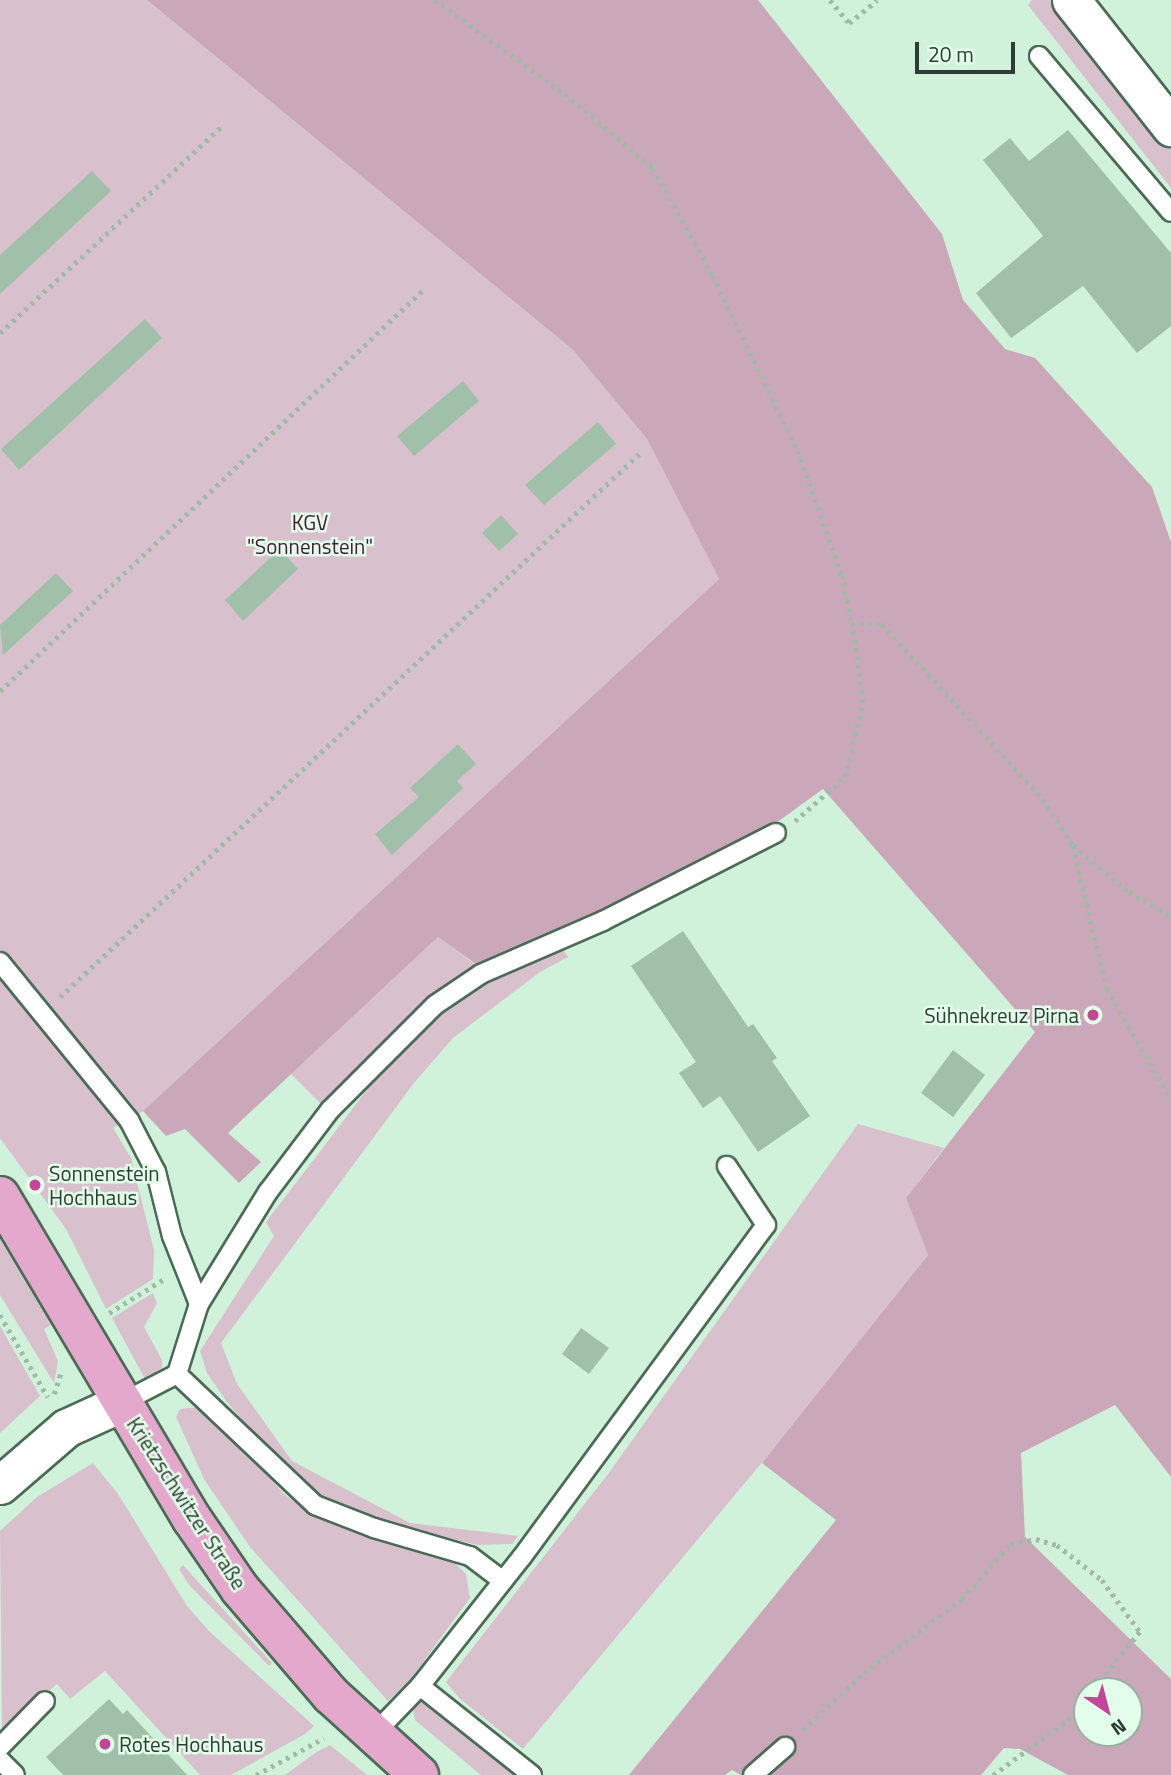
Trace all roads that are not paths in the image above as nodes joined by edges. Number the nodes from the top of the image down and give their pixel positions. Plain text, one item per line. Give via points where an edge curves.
1 (1071, 0) edge
2 (1039, 56) dead end
3 (1171, 127) edge
4 (1171, 212) edge
5 (776, 833) road end
6 (0, 962) edge
7 (727, 1166) dead end
8 (0, 1196) edge
9 (199, 1304) junction
10 (177, 1374) junction
11 (123, 1402) junction
12 (0, 1485) edge
13 (503, 1581) junction
14 (420, 1686) junction
15 (45, 1701) dead end
16 (373, 1735) junction
17 (0, 1747) edge
18 (785, 1747) road end
19 (0, 1760) edge
20 (15, 1775) edge
21 (419, 1775) edge
22 (532, 1775) edge
23 (752, 1775) edge

1 - 3 street
2 - 4 lane
5 - 9 lane via 603,921 481,974 435,1005 330,1110 268,1192
6 - 9 lane via 129,1120 156,1172
7 - 13 lane via 766,1225
8 - 11 main road, Krietzschwitzer Straße
9 - 10 lane
10 - 11 lane
10 - 13 lane via 315,1505 470,1556
11 - 12 street via 66,1428
11 - 16 main road, Krietzschwitzer Straße via 240,1589 331,1695
13 - 14 lane
14 - 16 lane
14 - 22 lane
15 - 17 lane
16 - 21 main road, Krietzschwitzer Straße
18 - 23 lane
19 - 20 lane

